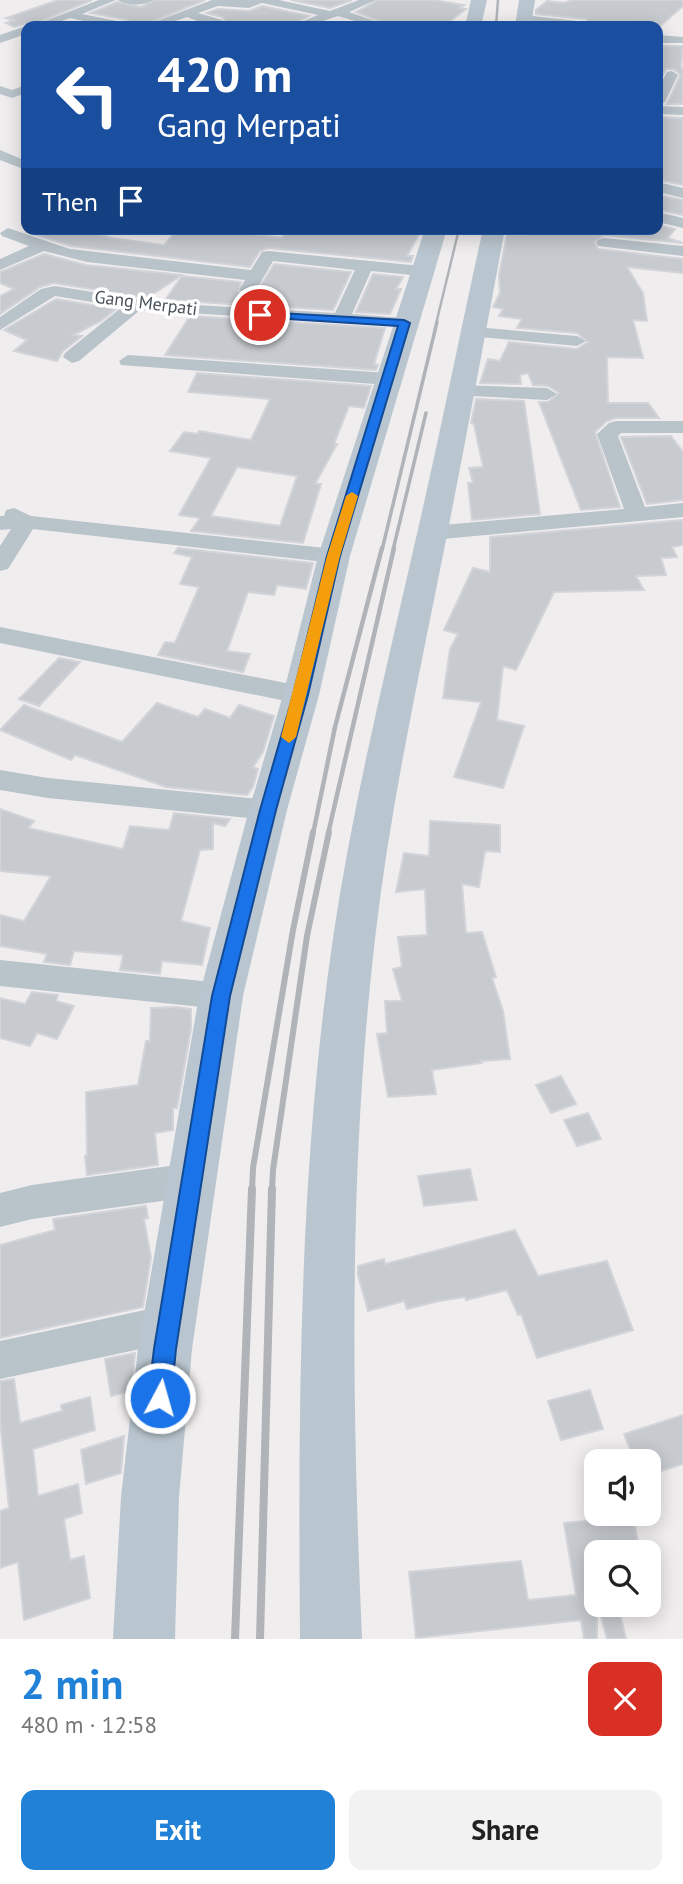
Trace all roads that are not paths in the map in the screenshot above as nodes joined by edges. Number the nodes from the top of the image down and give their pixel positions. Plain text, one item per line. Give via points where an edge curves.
1 (110, 0) edge
2 (124, 0) edge
3 (147, 0) edge
4 (261, 0) edge
5 (370, 0) edge
6 (479, 0) edge
7 (527, 0) edge
8 (187, 13) junction
9 (336, 13) junction
10 (68, 15) junction
11 (52, 21) edge
12 (98, 21) edge
13 (164, 21) edge
14 (214, 21) edge
15 (313, 21) edge
16 (364, 21) edge
17 (474, 21) edge
18 (524, 21) edge
19 (21, 31) edge
20 (3, 36) edge
21 (663, 39) edge
22 (21, 40) edge
23 (679, 40) dead end
24 (671, 74) edge
25 (0, 90) edge
26 (21, 91) edge
27 (663, 91) edge
28 (663, 110) edge
29 (683, 111) edge
30 (0, 155) edge
31 (21, 163) edge
32 (21, 166) edge
33 (0, 171) edge
34 (663, 188) edge
35 (683, 193) edge
36 (663, 218) edge
37 (683, 223) edge
38 (21, 227) edge
39 (4, 234) edge
40 (434, 235) edge
41 (493, 235) edge
42 (604, 243) dead end
43 (43, 246) junction
44 (683, 251) edge
45 (0, 265) edge
46 (365, 265) junction
47 (192, 270) junction
48 (421, 271) junction
49 (257, 276) junction
50 (138, 304) junction
51 (161, 308) junction
52 (234, 313) junction
53 (341, 319) junction
54 (404, 323) junction
55 (0, 326) edge
56 (475, 332) junction
57 (577, 341) dead end
58 (72, 357) dead end
59 (128, 360) dead end
60 (388, 379) junction
61 (461, 391) junction
62 (547, 394) dead end
63 (683, 427) edge
64 (0, 506) edge
65 (683, 510) edge
66 (637, 515) junction
67 (26, 522) junction
68 (0, 523) edge
69 (432, 533) junction
70 (334, 556) junction
71 (0, 564) edge
72 (0, 635) edge
73 (301, 695) junction
74 (0, 780) edge
75 (268, 810) junction
76 (0, 973) edge
77 (221, 996) junction
78 (191, 1180) junction
79 (0, 1210) edge
80 (169, 1329) junction
81 (0, 1360) edge
82 (144, 1639) edge
83 (331, 1639) edge

1 - 10 street
2 - 3 street
4 - 8 street via 244,5 217,2
4 - 9 street
5 - 9 street
6 - 17 main road
7 - 18 main road
8 - 13 street
8 - 14 street
9 - 15 street
9 - 16 street
10 - 11 street
10 - 12 street
19 - 20 street
20 - 22 street
21 - 23 street
24 - 27 street
25 - 26 street via 12,94
28 - 29 street
30 - 31 street
32 - 33 street
34 - 35 street
36 - 37 street
38 - 39 street
39 - 43 street
40 - 48 main road
41 - 56 main road
42 - 44 street
43 - 45 street
43 - 47 street via 86,257
46 - 48 street
46 - 49 street via 268,256
46 - 53 street
47 - 49 street
47 - 51 street
48 - 54 main road
49 - 52 street
50 - 51 street, Gang Merpati
50 - 55 street, Gang Merpati via 55,291
50 - 58 street
51 - 52 street, Gang Merpati
52 - 53 street, Gang Merpati
53 - 54 street, Gang Merpati
54 - 60 main road
56 - 57 street
56 - 61 main road
59 - 60 street
60 - 70 main road
61 - 62 street
61 - 69 main road
63 - 66 street via 616,427 607,434
64 - 67 street
65 - 66 street
66 - 69 street
67 - 68 street
67 - 70 street
67 - 71 street
69 - 83 main road via 371,825 342,1059 330,1211 327,1509
70 - 73 main road
72 - 73 street
73 - 75 main road
74 - 75 street
75 - 77 main road
76 - 77 street
77 - 78 main road
78 - 79 street
78 - 80 main road
80 - 81 street via 145,1329
80 - 82 main road via 150,1497

